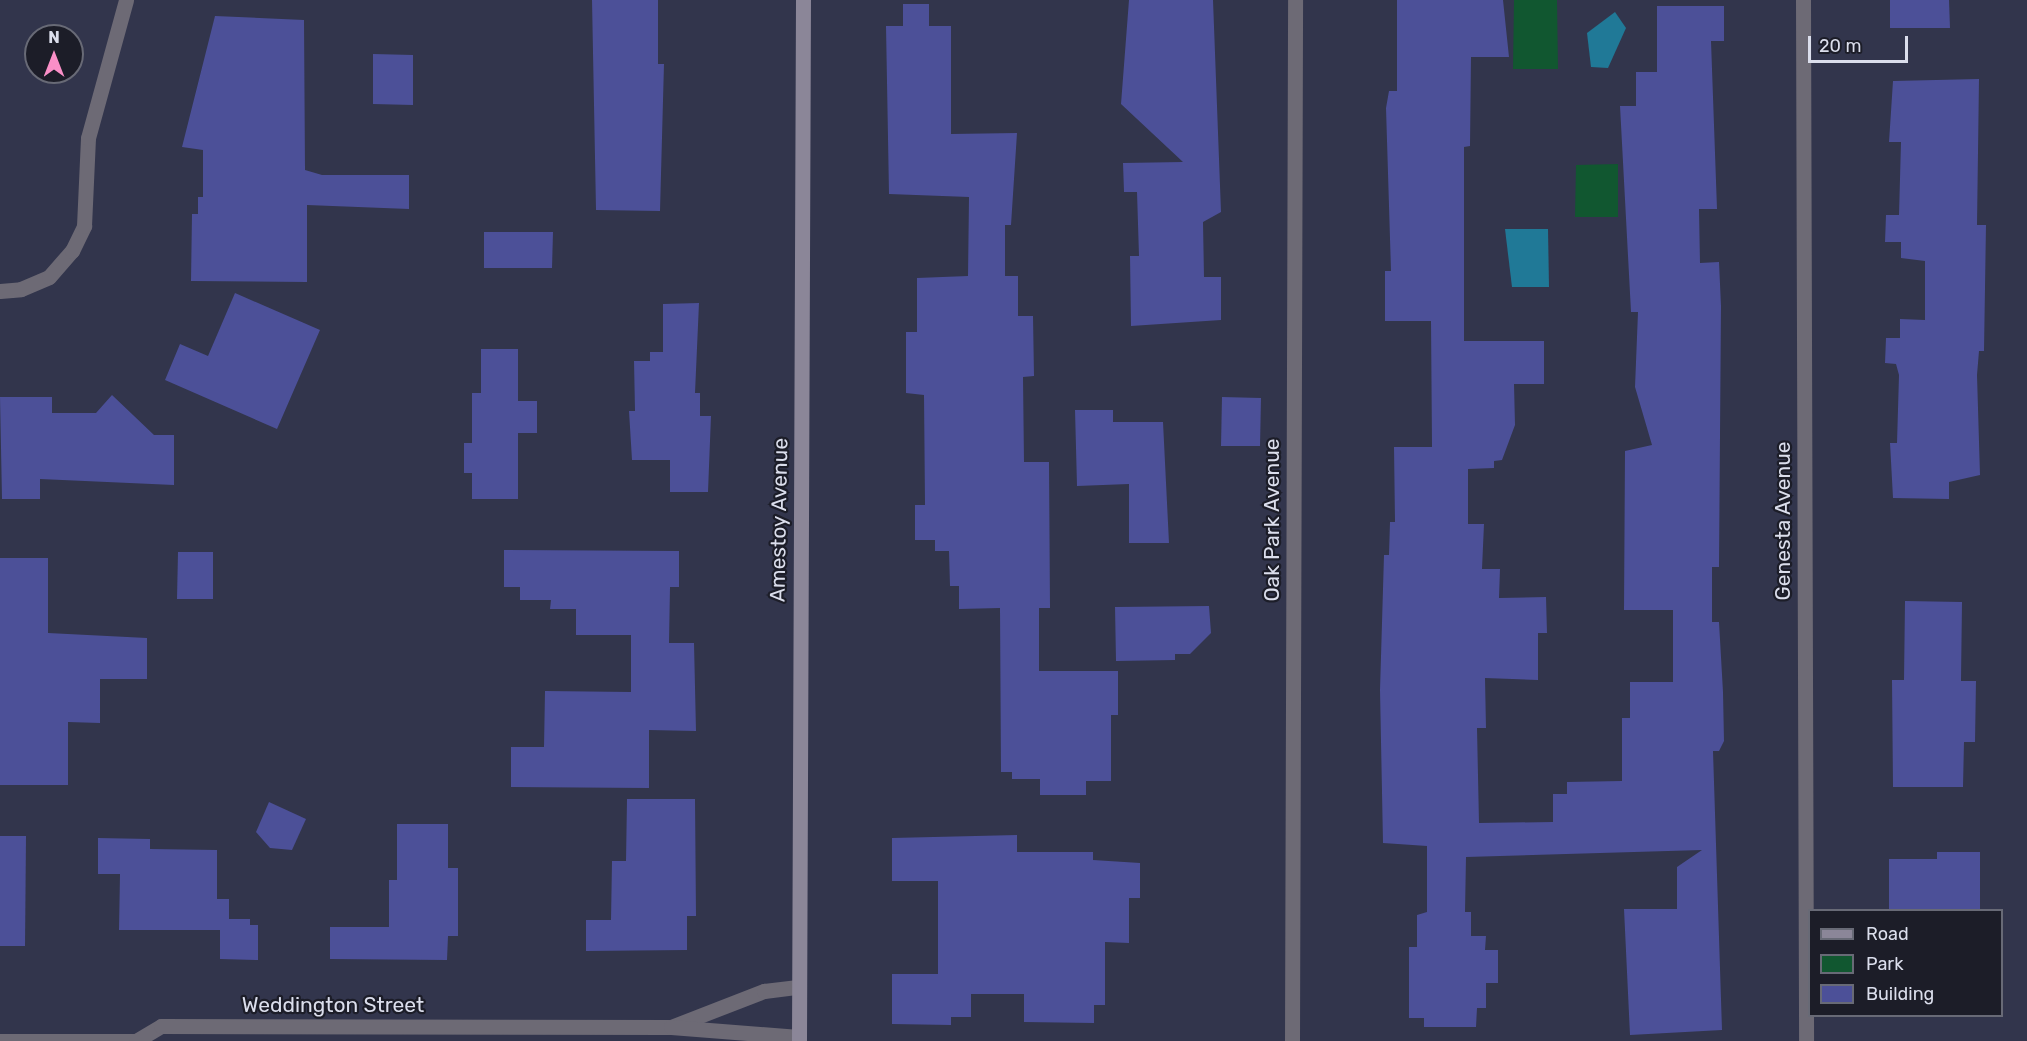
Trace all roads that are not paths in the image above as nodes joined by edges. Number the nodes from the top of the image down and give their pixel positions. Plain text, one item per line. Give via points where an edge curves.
1 (126, 0) edge
2 (803, 0) edge
3 (1295, 0) edge
4 (1803, 0) edge
5 (0, 291) edge
6 (798, 987) junction
7 (671, 1027) junction
8 (799, 1039) edge
9 (0, 1041) edge
10 (1292, 1041) edge
11 (1806, 1041) edge

1 - 5 street via 88,138 84,226 72,251 49,277 21,290
2 - 6 street, Amestoy Avenue
3 - 10 street, Oak Park Avenue
4 - 11 street, Genesta Avenue
6 - 7 street, Weddington Street via 764,991
6 - 8 street, Amestoy Avenue
7 - 8 street, Weddington Street
7 - 9 street, Weddington Street via 161,1026 136,1041

